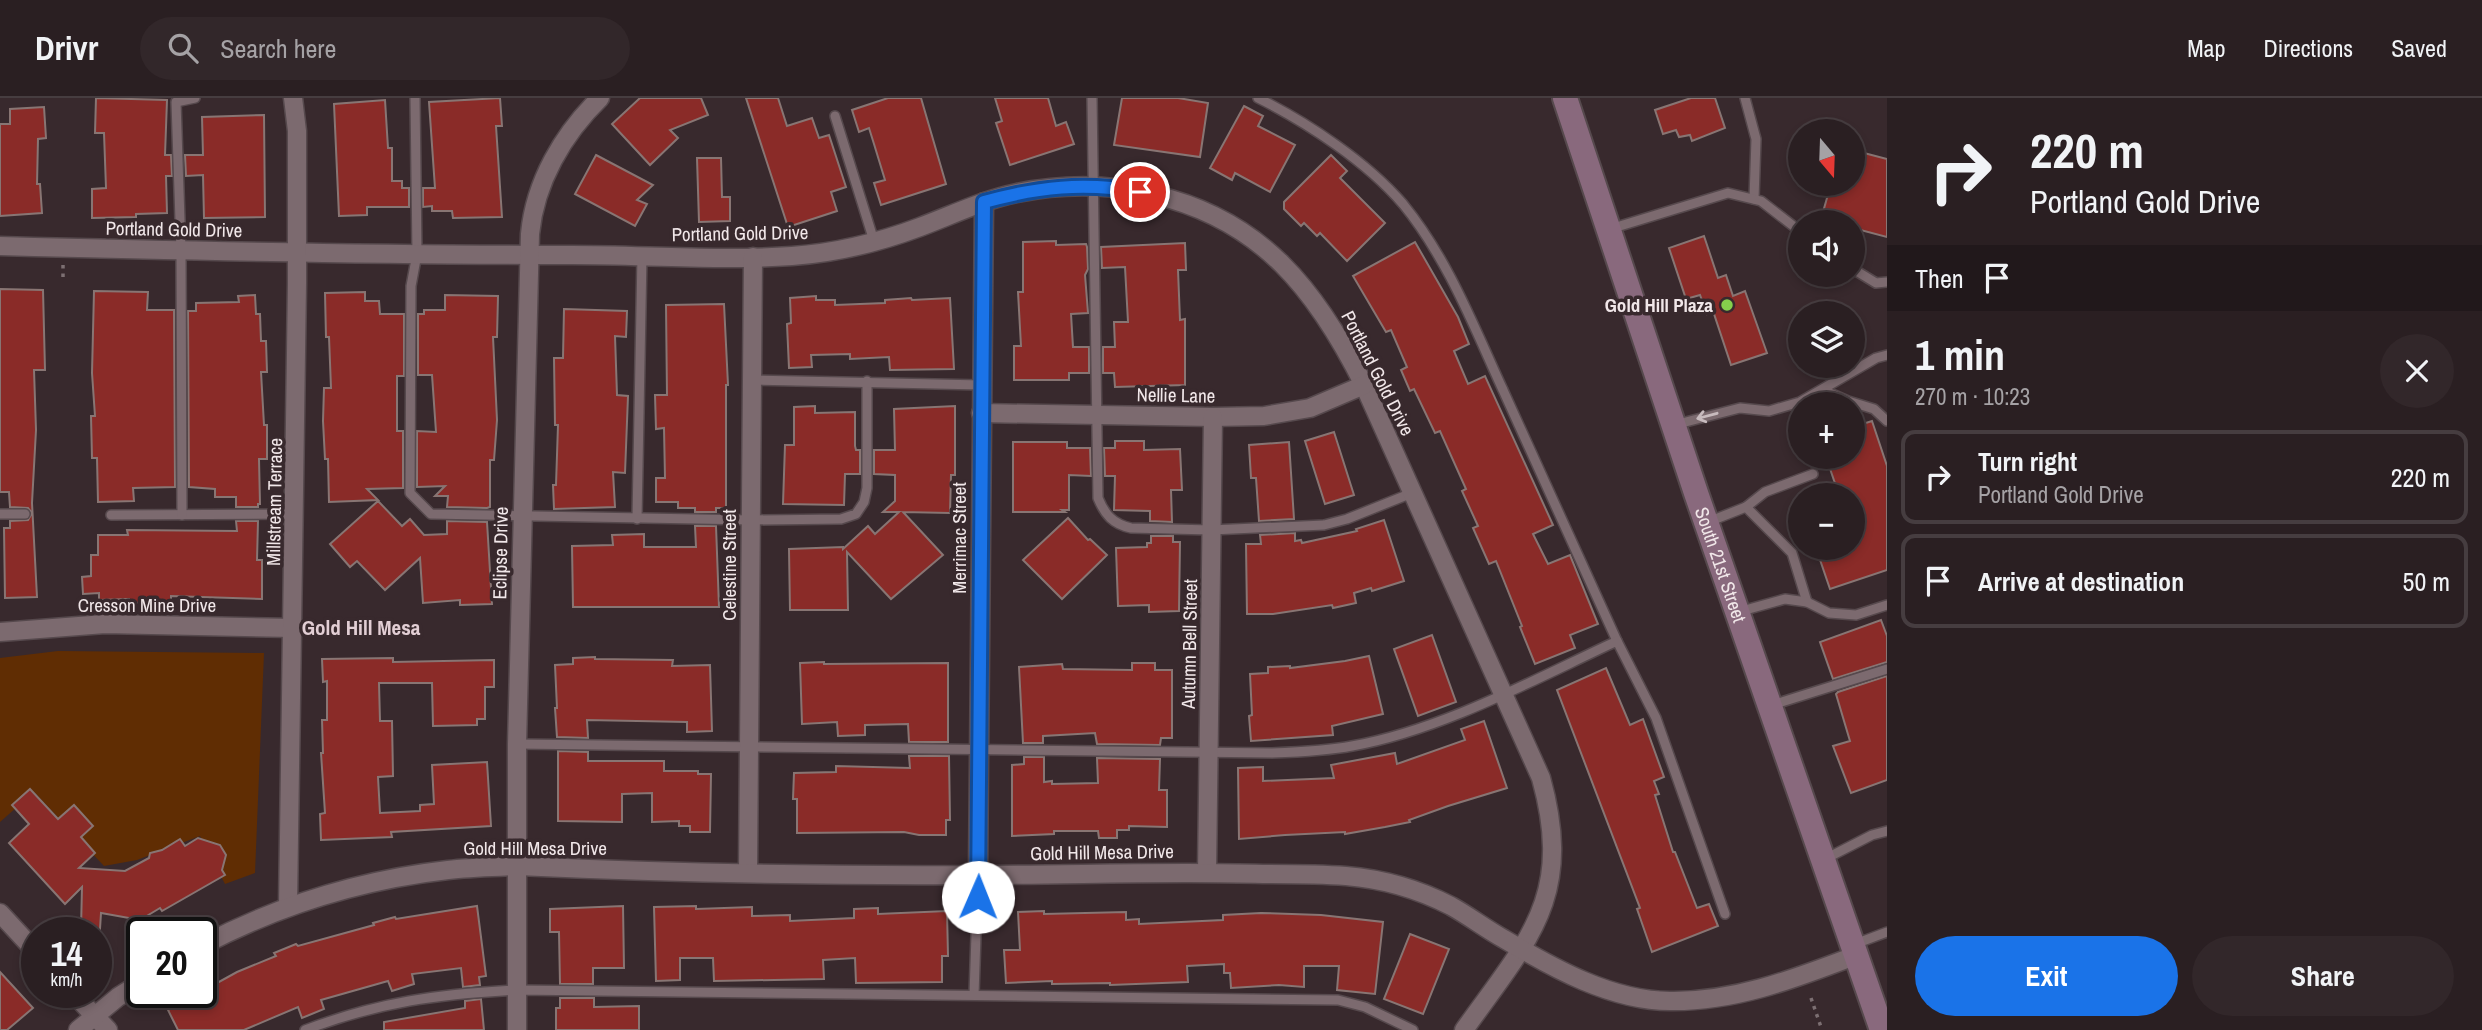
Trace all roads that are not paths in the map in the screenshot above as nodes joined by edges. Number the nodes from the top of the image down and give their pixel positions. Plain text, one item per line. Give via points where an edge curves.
1 (195, 98) edge
2 (293, 98) edge
3 (415, 98) edge
4 (600, 98) edge
5 (1092, 98) edge
6 (1258, 98) edge
7 (1565, 98) edge
8 (1745, 98) edge
9 (835, 116) dead end
10 (1094, 185) junction
11 (1754, 199) junction
12 (984, 202) junction
13 (1788, 222) edge
14 (1609, 229) junction
15 (874, 241) junction
16 (0, 246) edge
17 (181, 250) junction
18 (298, 254) junction
19 (417, 254) junction
20 (528, 255) junction
21 (642, 255) junction
22 (753, 257) junction
23 (1865, 276) edge
24 (1887, 282) edge
25 (1887, 355) edge
26 (751, 380) junction
27 (867, 381) junction
28 (982, 385) junction
29 (1364, 385) junction
30 (1823, 390) junction
31 (981, 413) junction
32 (1096, 414) junction
33 (1213, 417) junction
34 (1887, 421) edge
35 (1674, 425) junction
36 (1813, 474) dead end
37 (1412, 493) junction
38 (1746, 507) junction
39 (0, 514) edge
40 (25, 514) dead end
41 (295, 514) junction
42 (111, 515) dead end
43 (182, 515) junction
44 (522, 517) junction
45 (637, 519) junction
46 (751, 520) junction
47 (1706, 522) junction
48 (1211, 530) junction
49 (1807, 602) junction
50 (1887, 605) edge
51 (1738, 612) junction
52 (294, 628) junction
53 (0, 632) edge
54 (1618, 641) junction
55 (1887, 669) edge
56 (1503, 693) junction
57 (1770, 705) junction
58 (517, 744) junction
59 (749, 747) junction
60 (979, 749) junction
61 (1209, 752) junction
62 (1887, 831) edge
63 (1823, 859) junction
64 (518, 866) junction
65 (748, 872) junction
66 (1208, 872) junction
67 (978, 875) junction
68 (288, 906) junction
69 (0, 914) edge
70 (1725, 914) dead end
71 (1887, 932) edge
72 (21, 936) edge
73 (217, 939) edge
74 (1522, 950) junction
75 (1855, 950) junction
76 (517, 989) junction
77 (126, 993) edge
78 (974, 996) junction
79 (87, 1008) edge
80 (94, 1016) junction
81 (78, 1030) edge
82 (108, 1030) edge
83 (305, 1030) edge
84 (517, 1030) edge
85 (1413, 1030) edge
86 (1464, 1030) edge
87 (1882, 1030) edge

1 - 17 lane via 176,102
2 - 18 street, Millstream Terrace
3 - 19 lane
4 - 20 street, Eclipse Drive via 559,148 542,181 532,212
5 - 10 lane
6 - 54 lane via 1354,159 1402,203 1437,251
7 - 14 main road, South 21st Street
8 - 11 lane via 1756,139
9 - 15 lane
10 - 12 street, Portland Gold Drive via 1016,193
10 - 29 street, Portland Gold Drive via 1187,204 1251,238 1300,282 1322,310
10 - 32 lane
11 - 13 lane
11 - 14 lane via 1728,193
12 - 15 street, Portland Gold Drive
12 - 28 street, Merrimac Street
14 - 35 main road, South 21st Street
15 - 22 street, Portland Gold Drive via 795,256
16 - 17 street, Portland Gold Drive
17 - 18 street, Portland Gold Drive
17 - 43 lane
18 - 19 street, Portland Gold Drive
18 - 41 street, Millstream Terrace
19 - 20 street, Portland Gold Drive
19 - 44 lane via 411,286 410,493 431,514
20 - 21 street, Portland Gold Drive
20 - 44 street, Eclipse Drive
21 - 22 street, Portland Gold Drive
21 - 45 lane
22 - 26 street, Celestine Street
23 - 24 lane via 1876,283
25 - 30 lane
26 - 27 lane
26 - 46 street, Celestine Street
27 - 28 lane
27 - 46 lane via 867,488 856,514 841,519
28 - 31 street, Merrimac Street
29 - 33 street, Nellie Lane via 1310,408 1264,416
29 - 37 street, Portland Gold Drive
30 - 34 lane via 1874,410
30 -> 35 lane via 1769,411 1741,408
31 - 32 street, Nellie Lane
31 - 60 street, Merrimac Street
32 - 33 street, Nellie Lane
32 - 48 lane via 1098,498 1109,518 1131,528
33 - 48 street, Autumn Bell Street
35 - 47 main road, South 21st Street
36 - 38 lane via 1765,492
37 - 48 lane via 1324,526
37 - 56 street, Portland Gold Drive
38 - 47 lane
38 - 49 lane via 1792,553
39 - 40 lane
41 - 43 lane
41 - 52 street, Millstream Terrace
42 - 43 lane
44 - 45 lane
44 - 58 street, Eclipse Drive
45 - 46 lane
46 - 59 street, Celestine Street
47 - 51 main road, South 21st Street
48 - 61 street, Autumn Bell Street
49 - 50 lane via 1829,613 1856,615
49 - 51 lane via 1785,599
51 - 57 main road, South 21st Street
52 - 53 street, Cresson Mine Drive via 105,624
52 - 68 street, Millstream Terrace
54 - 56 lane
54 - 70 lane via 1656,718
55 - 57 lane
56 - 61 lane via 1420,728 1354,746
56 - 74 street, Portland Gold Drive via 1541,778 1553,830 1546,903
57 - 63 main road, South 21st Street
58 - 59 lane
58 - 64 street, Eclipse Drive
59 - 60 lane
59 - 65 street, Celestine Street
60 - 61 lane
60 - 67 street, Merrimac Street
61 - 66 street, Autumn Bell Street
62 - 63 lane
63 - 75 main road, South 21st Street
64 - 65 street, Gold Hill Mesa Drive
64 - 68 street, Gold Hill Mesa Drive via 407,875
64 - 76 street, Eclipse Drive
65 - 67 street, Gold Hill Mesa Drive
66 - 67 street, Gold Hill Mesa Drive
66 - 74 street, Gold Hill Mesa Drive via 1380,880 1431,897
67 - 78 lane
68 - 73 street, Gold Hill Mesa Drive
69 - 72 street
71 - 75 lane
74 - 75 street, Gold Hill Mesa Drive via 1606,989 1667,1002 1723,998 1755,990
74 - 86 street, Portland Gold Drive
75 - 87 main road, South 21st Street
76 - 78 lane
76 - 83 lane via 394,1002
76 - 84 street, Eclipse Drive
77 - 80 street
78 - 85 lane via 1338,1000 1365,1007
79 - 80 street
80 - 81 street
80 - 82 street

